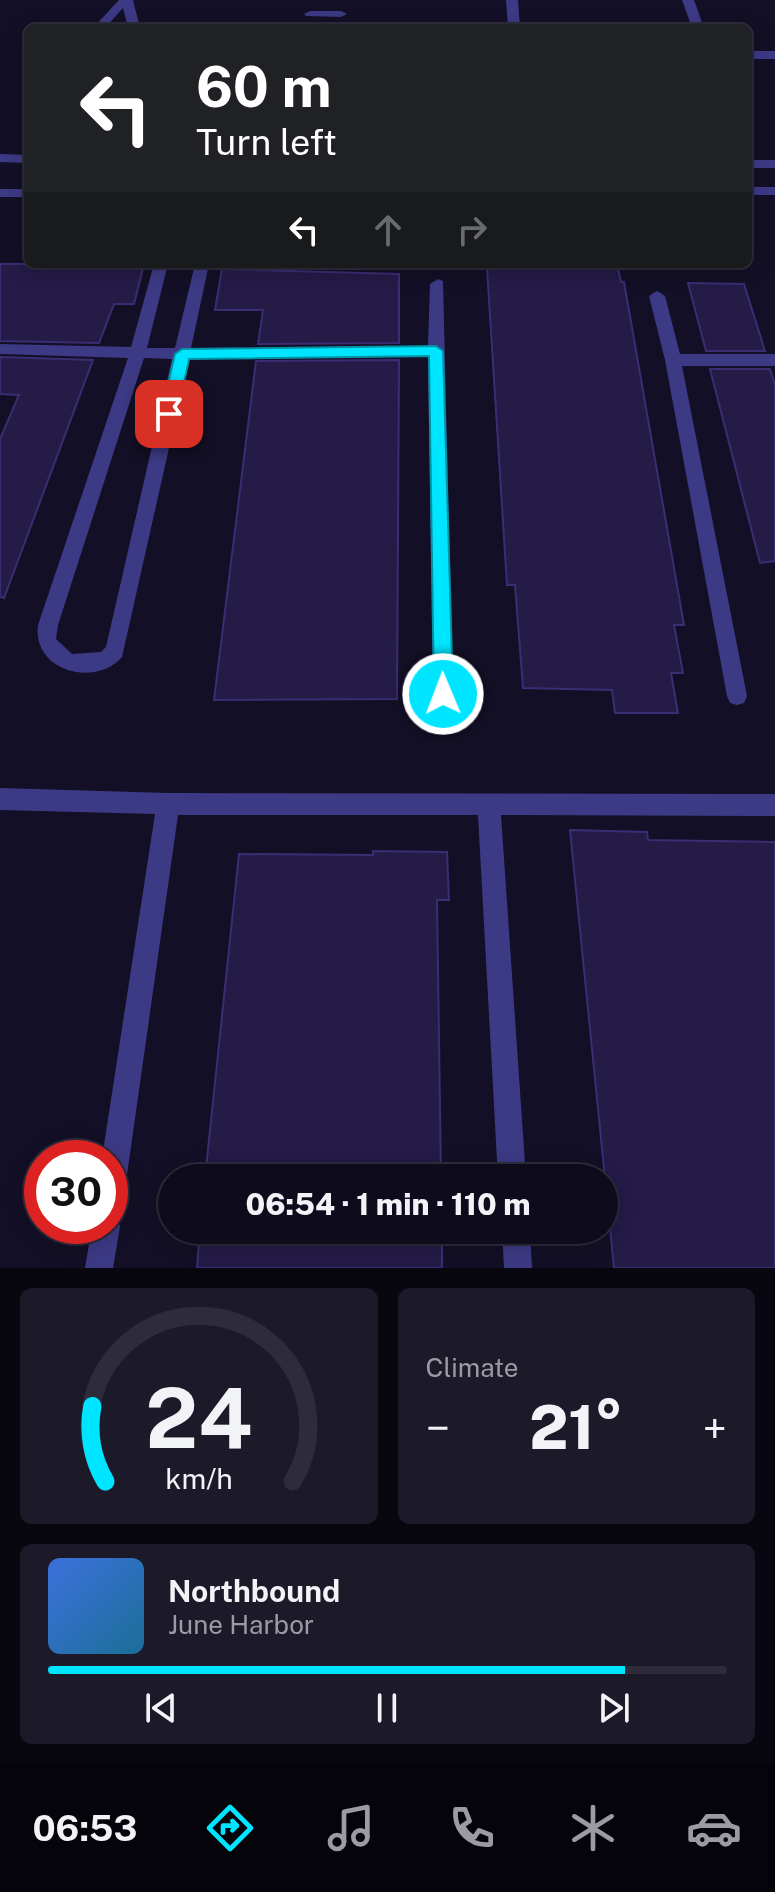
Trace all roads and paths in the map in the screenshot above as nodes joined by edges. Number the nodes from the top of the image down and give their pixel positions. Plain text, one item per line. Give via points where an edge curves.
1 (126, 0) edge
2 (312, 0) edge
3 (343, 0) edge
4 (512, 0) edge
5 (688, 0) edge
6 (310, 14) junction
7 (341, 14) junction
8 (103, 24) edge
9 (133, 24) edge
10 (309, 24) edge
11 (340, 24) edge
12 (514, 24) edge
13 (697, 24) edge
14 (752, 55) edge
15 (775, 55) edge
16 (0, 158) edge
17 (24, 159) edge
18 (752, 164) edge
19 (775, 164) edge
20 (752, 191) edge
21 (775, 191) edge
22 (0, 193) edge
23 (24, 193) edge
24 (160, 268) edge
25 (201, 268) edge
26 (438, 284) dead end
27 (657, 296) dead end
28 (0, 349) edge
29 (436, 351) junction
30 (138, 353) junction
31 (182, 354) junction
32 (673, 360) junction
33 (775, 360) edge
34 (443, 694) dead end
35 (737, 696) dead end
36 (0, 799) edge
37 (168, 804) junction
38 (775, 805) edge
39 (489, 806) junction
40 (118, 1140) edge
41 (511, 1164) edge
42 (103, 1244) edge
43 (517, 1244) edge
44 (99, 1268) edge
45 (518, 1268) edge

1 - 8 street
1 - 9 street
2 - 6 street
3 - 7 street
4 - 12 street
5 - 13 street
6 - 7 street
6 - 10 street
7 - 11 street
14 - 15 street
16 - 17 street
18 - 19 street
20 - 21 street
22 - 23 street
24 - 30 street
25 - 31 street
26 - 29 street
27 - 32 street
28 - 30 street
29 - 31 street
29 - 34 street
30 - 31 street
30 - 31 street via 48,625 46,641 56,657 72,663 107,660 115,651
32 - 33 street
32 - 35 street
36 - 37 street
37 - 39 street
37 - 40 street
38 - 39 street
39 - 41 street
42 - 44 street
43 - 45 street

